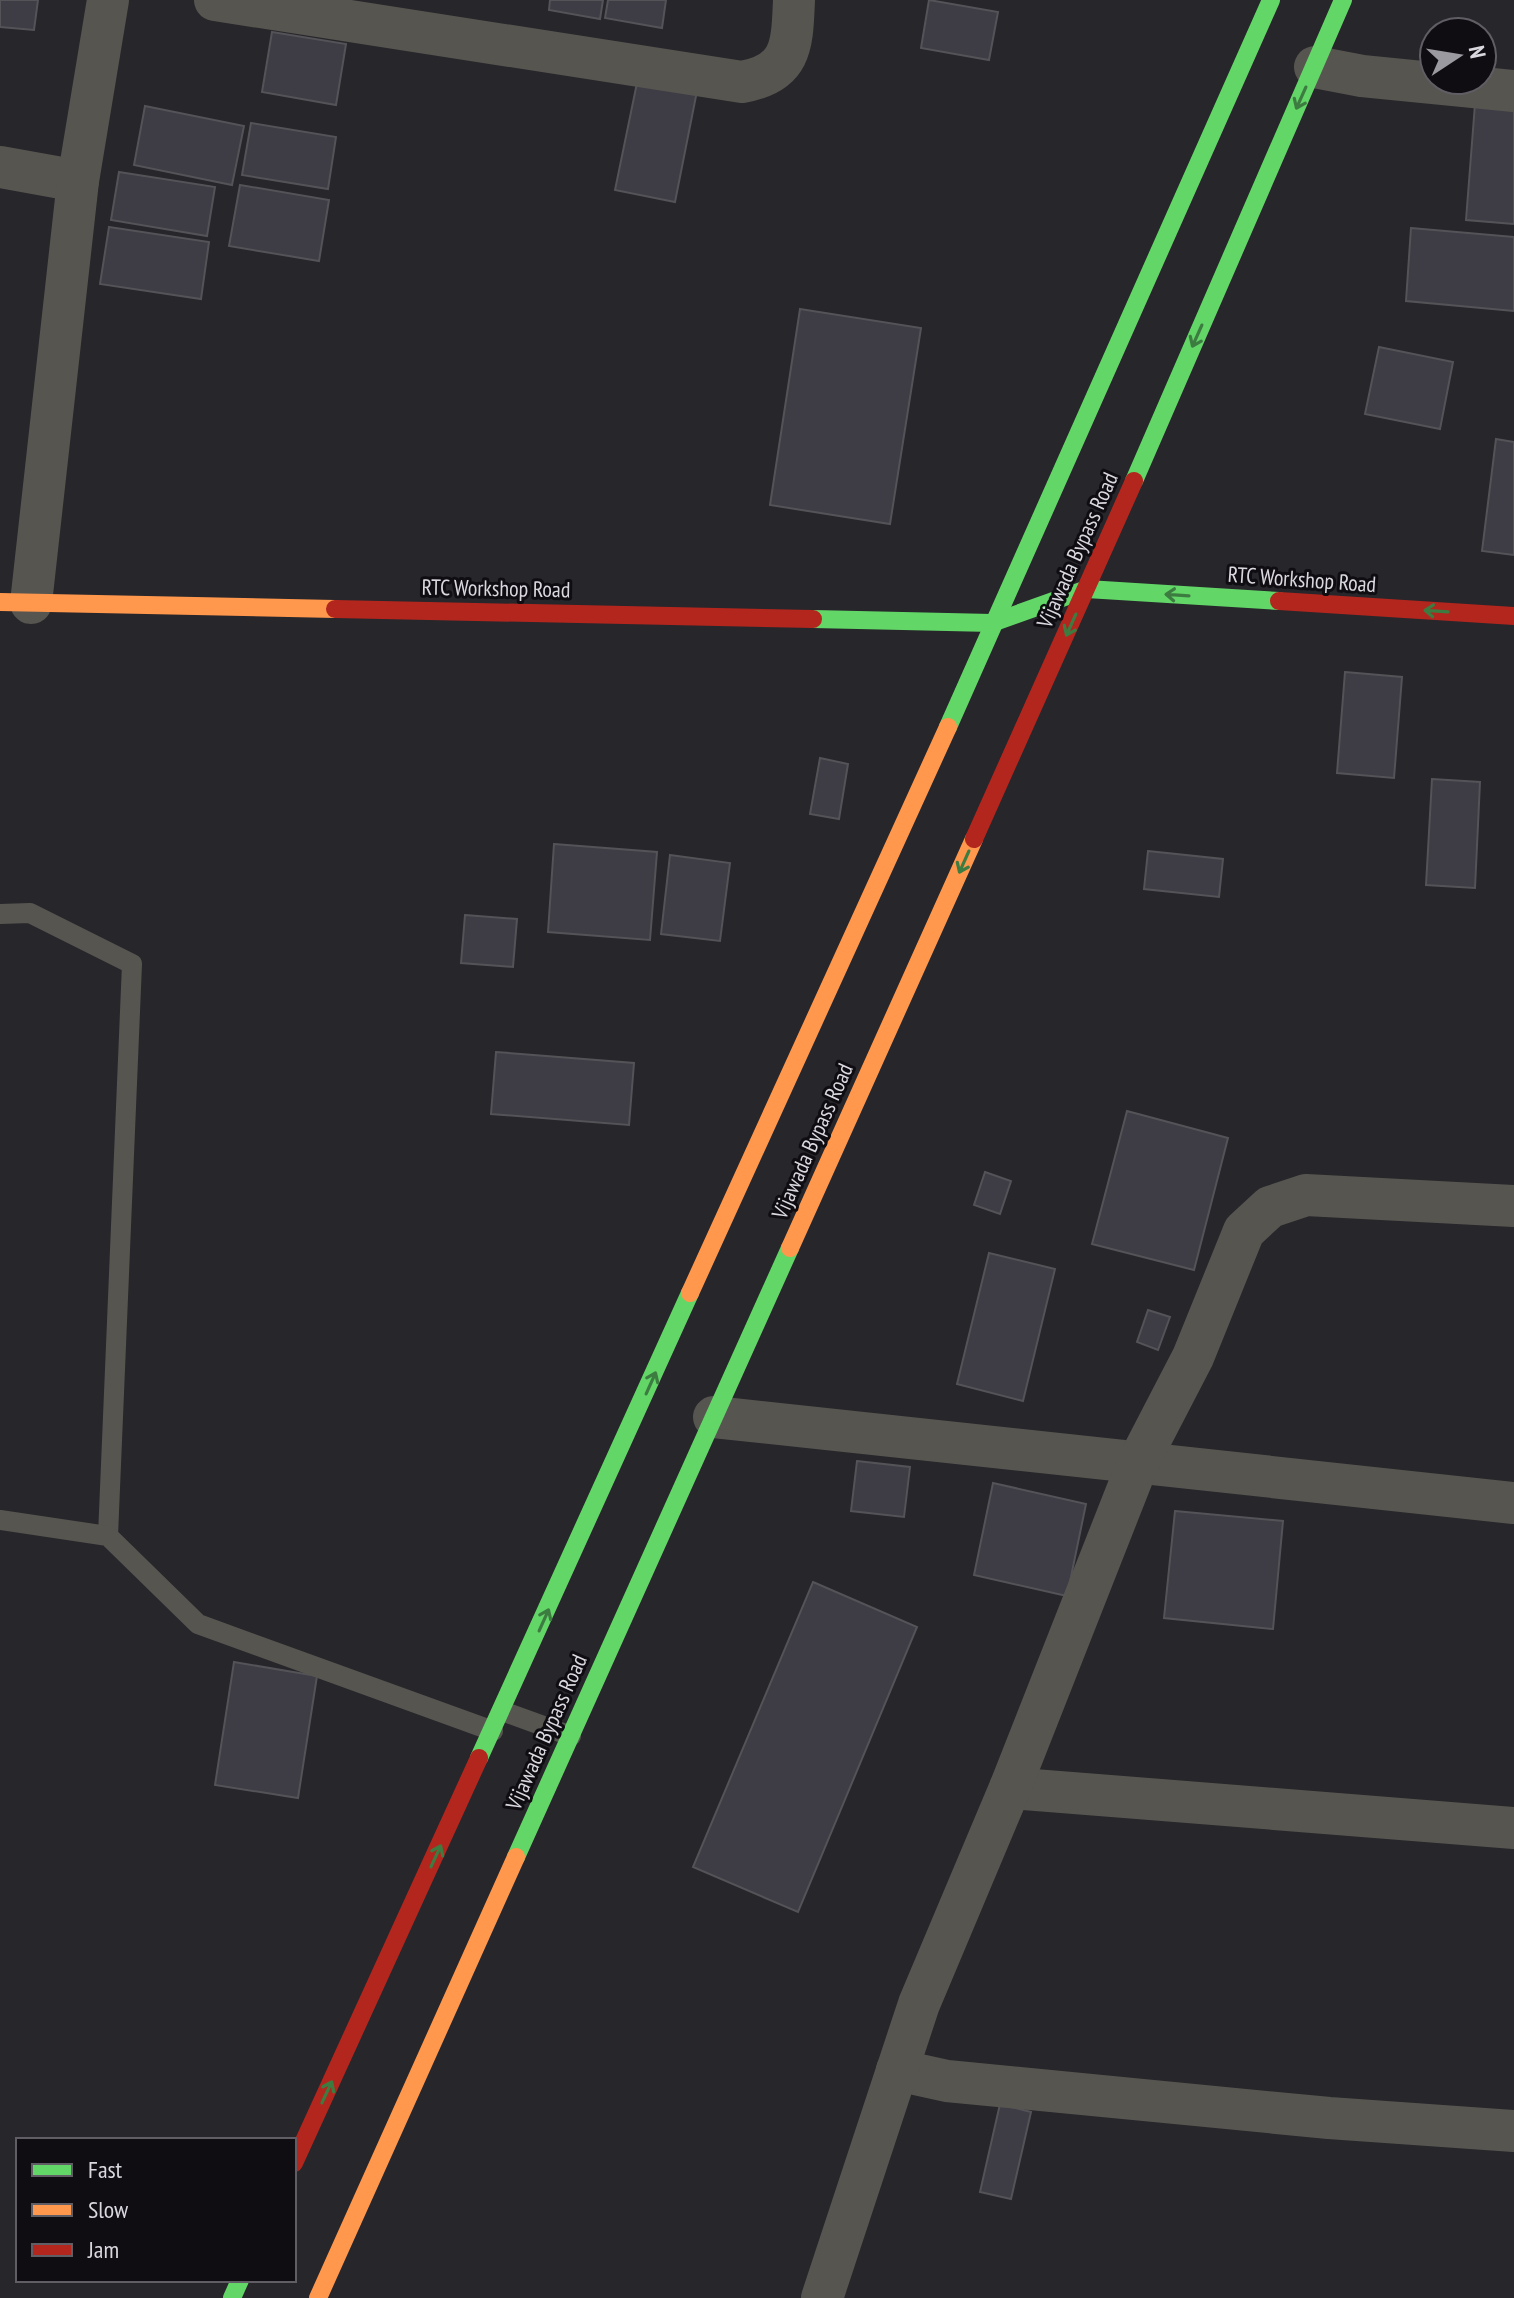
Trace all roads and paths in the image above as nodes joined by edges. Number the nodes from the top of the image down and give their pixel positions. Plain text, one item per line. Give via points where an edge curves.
1 (108, 0) edge
2 (215, 0) edge
3 (794, 0) edge
4 (1271, 0) edge
5 (1343, 0) edge
6 (1315, 67) junction
7 (1514, 91) edge
8 (0, 167) edge
9 (78, 181) junction
10 (1087, 589) junction
11 (15, 602) edge
12 (1514, 616) edge
13 (992, 623) junction
14 (0, 914) edge
15 (1514, 1206) edge
16 (714, 1417) junction
17 (1138, 1463) junction
18 (1514, 1503) edge
19 (0, 1520) edge
20 (108, 1536) junction
21 (502, 1711) junction
22 (493, 1731) junction
23 (571, 1736) junction
24 (1010, 1788) junction
25 (1514, 1828) edge
26 (897, 2070) junction
27 (1514, 2131) edge
28 (296, 2159) edge
29 (318, 2298) edge
30 (822, 2298) edge

1 - 9 street
2 - 3 street via 742,82 773,72 786,58
4 - 13 main road, Vijawada Bypass Road
5 - 6 main road, Vijawada Bypass Road
6 - 7 street
6 -> 10 main road, Vijawada Bypass Road
8 - 9 street
9 - 11 street
12 -> 10 main road, RTC Workshop Road
10 - 13 main road
10 -> 16 main road, Vijawada Bypass Road
11 - 13 main road, RTC Workshop Road
21 -> 13 main road, Vijawada Bypass Road
14 - 20 lane via 30,913 132,964
15 - 17 street via 1306,1195 1270,1207 1244,1231 1193,1357
16 - 17 street
16 - 23 main road, Vijawada Bypass Road
17 - 18 street
17 - 24 street
19 - 20 lane
20 - 22 lane via 198,1624
21 - 22 main road, Vijawada Bypass Road
21 - 23 lane
28 -> 22 main road, Vijawada Bypass Road
23 - 29 main road, Vijawada Bypass Road
24 - 25 street
24 - 26 street via 919,2004
26 - 27 street via 947,2081
26 - 30 street

